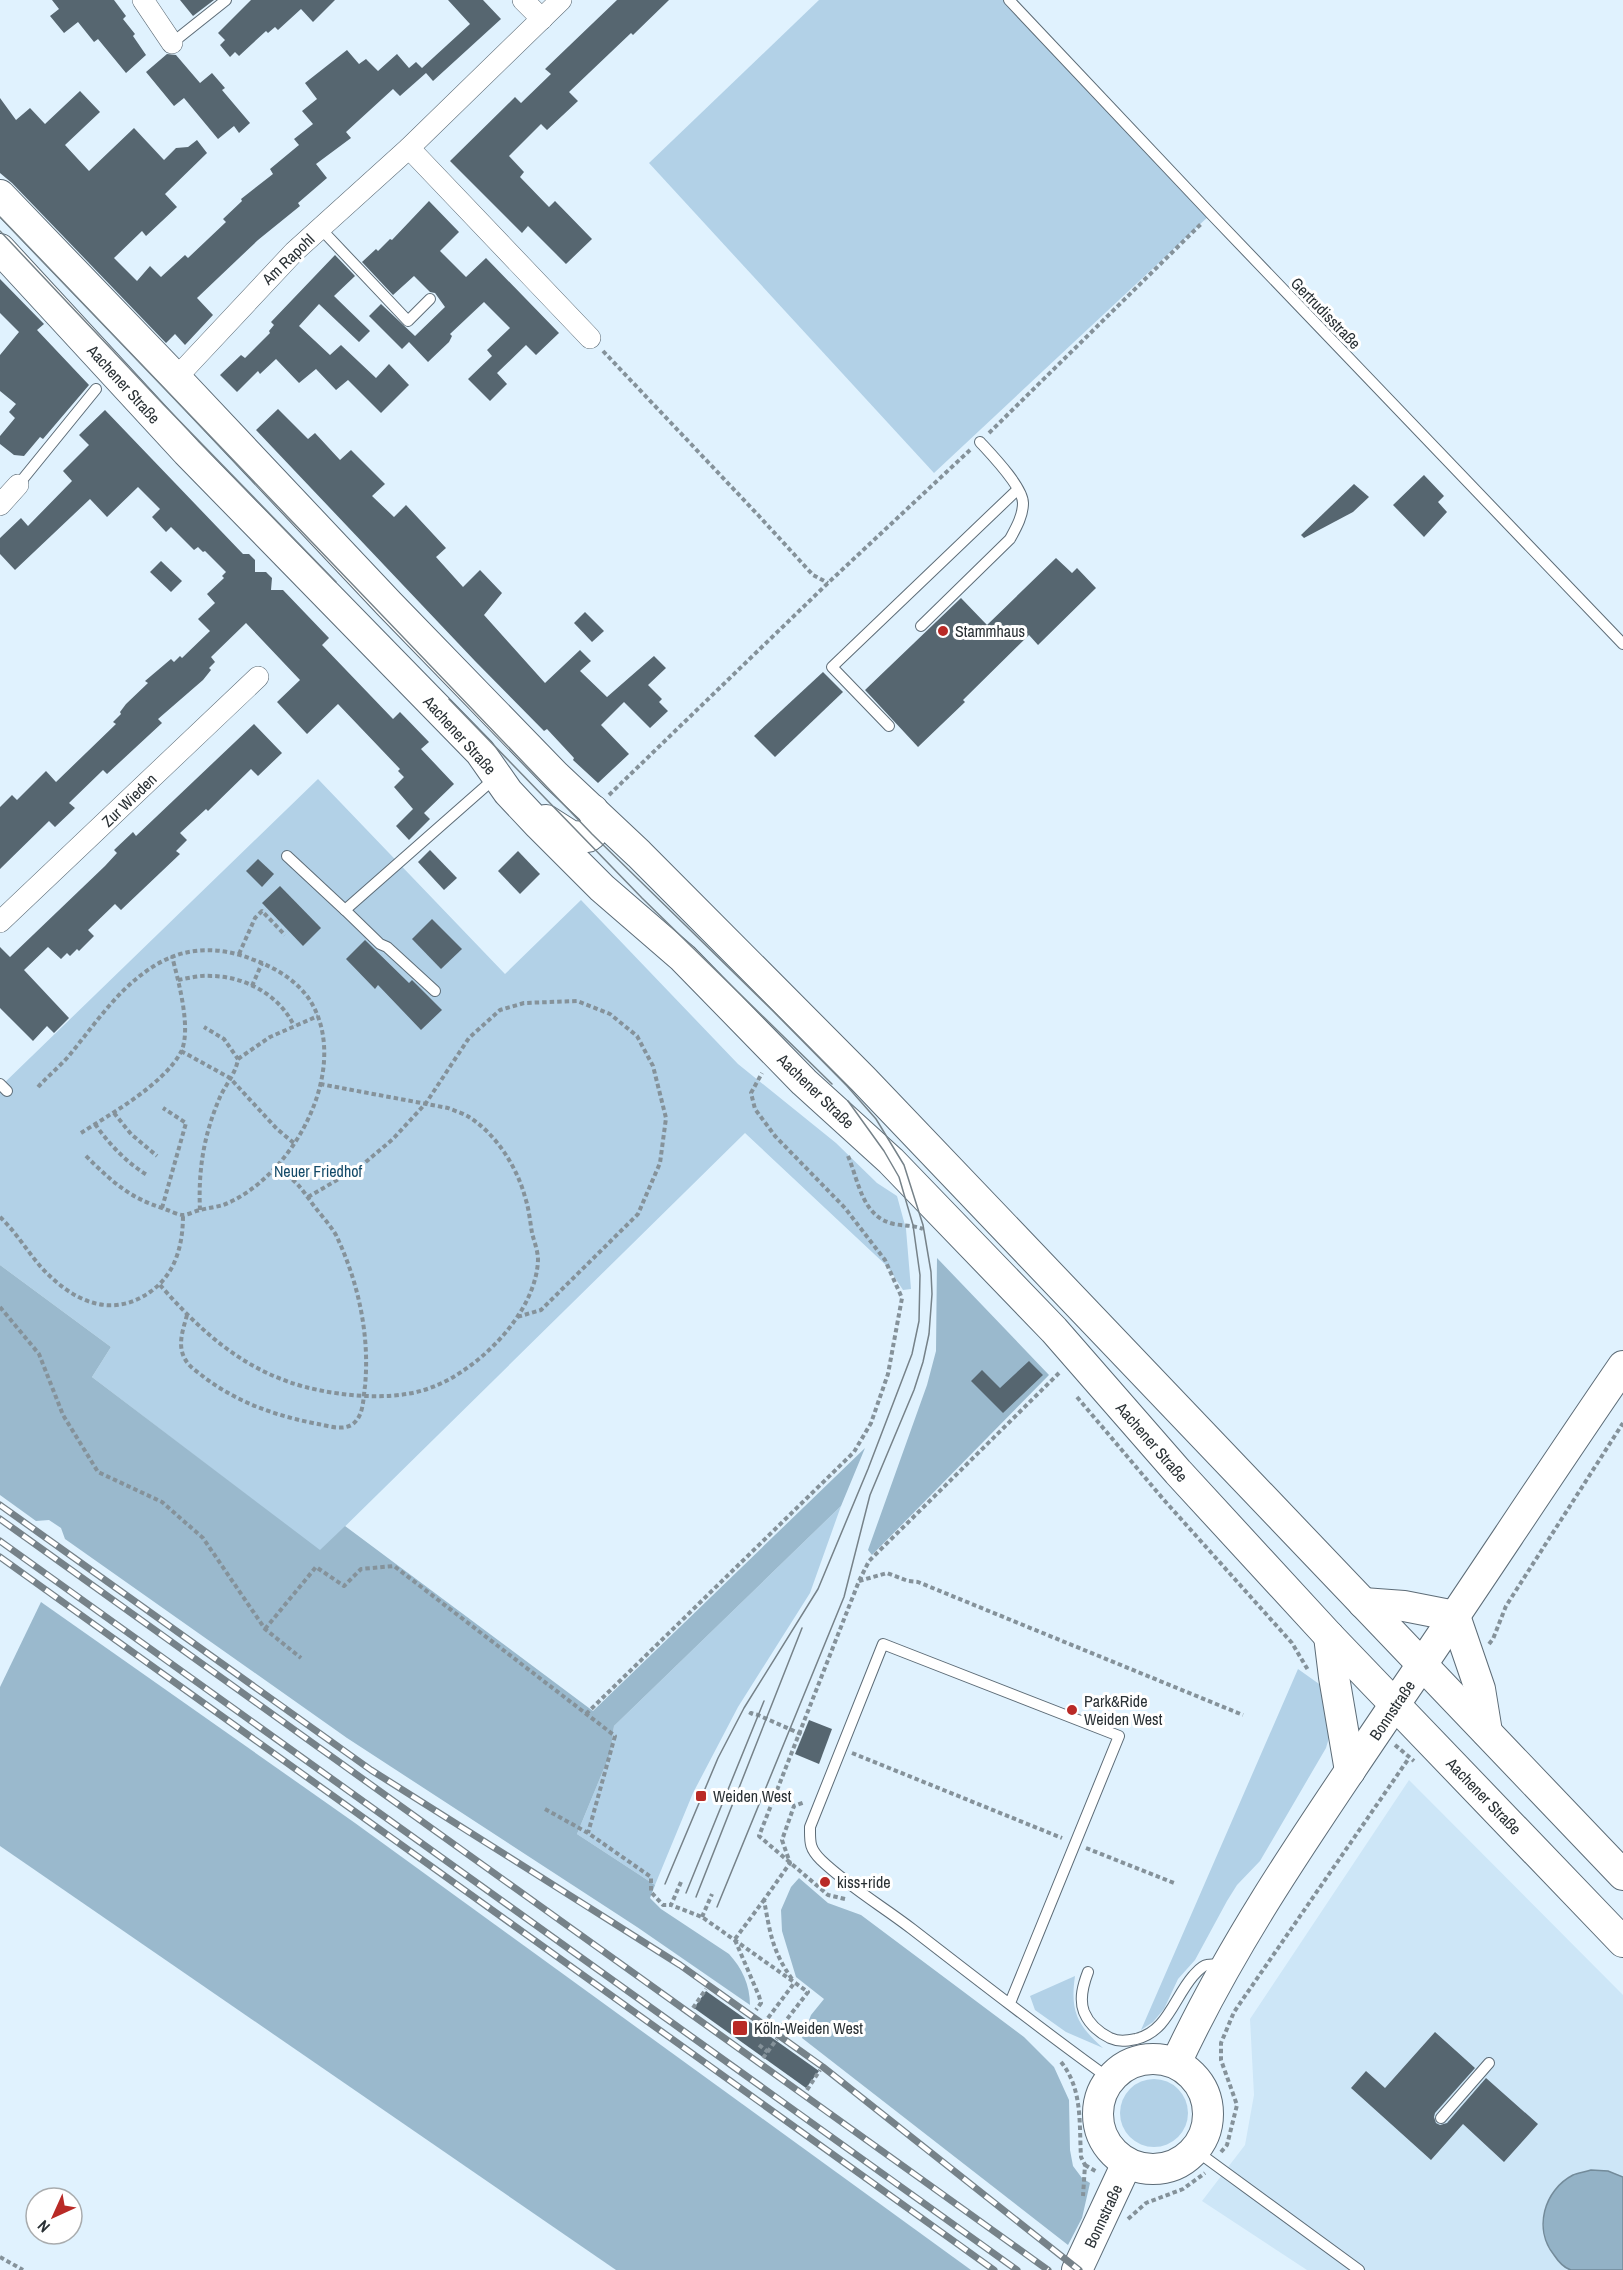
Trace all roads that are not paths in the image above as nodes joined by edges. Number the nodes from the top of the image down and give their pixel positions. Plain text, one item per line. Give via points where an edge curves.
1 (143, 0) edge
2 (226, 0) edge
3 (523, 0) edge
4 (561, 0) edge
5 (1009, 0) edge
6 (542, 19) junction
7 (172, 43) joint
8 (409, 148) junction
9 (0, 195) edge
10 (320, 228) junction
11 (0, 249) edge
12 (430, 299) dead end
13 (590, 338) road end
14 (176, 378) junction
15 (105, 381) junction
16 (162, 426) junction
17 (980, 442) road end
18 (18, 486) joint
19 (1017, 490) junction
20 (0, 506) edge
21 (921, 626) dead end
22 (1623, 644) edge
23 (258, 677) dead end
24 (888, 726) dead end
25 (498, 776) junction
26 (599, 804) junction
27 (524, 809) junction
28 (287, 856) dead end
29 (345, 910) junction
30 (0, 922) edge
31 (435, 991) dead end
32 (1623, 1366) edge
33 (1363, 1603) junction
34 (1455, 1616) junction
35 (1329, 1636) junction
36 (1422, 1665) junction
37 (1396, 1704) junction
38 (1487, 1732) junction
39 (1350, 1771) junction
40 (1623, 1875) edge
41 (1623, 1942) edge
42 (1228, 1965) junction
43 (1088, 1972) dead end
44 (1010, 2003) junction
45 (1176, 2063) junction
46 (1489, 2063) dead end
47 (1110, 2079) junction
48 (1441, 2118) dead end
49 (1204, 2156) junction
50 (1127, 2163) junction
51 (1077, 2270) edge
52 (1359, 2270) edge

1 - 7 street
2 - 7 lane
3 - 6 street
4 - 6 street, Am Rapohl
5 - 22 lane, Gertrudisstraße
6 - 8 street, Am Rapohl
8 - 10 street, Am Rapohl
8 - 13 street
9 - 14 main road
10 - 12 lane via 408,321
10 - 14 street, Am Rapohl
11 - 15 main road, Aachener Straße
14 - 15 main road via 155,386 131,380
14 - 16 main road via 166,396
14 - 26 main road via 556,776
15 - 16 main road, Aachener Straße
15 - 18 lane
16 - 25 main road, Aachener Straße via 480,752
17 - 19 lane
18 - 20 street
19 - 21 lane via 1023,501 1019,524 1010,539
19 - 24 lane via 832,667
23 - 30 street, Zur Wieden
25 - 27 main road, Aachener Straße
25 - 29 lane
26 - 27 main road via 596,828 583,838 572,836
26 - 33 main road
27 - 35 main road, Aachener Straße via 602,888 683,958 804,1082 891,1161 1054,1330
28 - 29 lane
29 - 31 lane
32 - 34 main road, Bonnstraße
33 - 34 main road
33 - 36 main road
34 - 36 main road, Bonnstraße
34 - 38 main road via 1484,1705
35 - 37 main road, Aachener Straße
35 - 39 main road
36 - 37 main road, Bonnstraße
36 - 38 main road
37 - 39 main road, Bonnstraße
37 - 41 main road, Aachener Straße
38 - 40 main road
39 - 42 main road, Bonnstraße
42 - 43 lane via 1207,1965 1199,1970 1182,1988 1155,2031 1123,2042 1103,2034 1086,2017 1082,1992
42 - 45 main road, Bonnstraße
44 - 44 lane via 842,1877 810,1845 810,1827 883,1644 1119,1736
44 - 47 lane
45 - 47 main road via 1157,2058 1140,2060 1123,2067
45 - 49 main road via 1195,2078 1208,2104
46 - 48 lane
47 - 50 main road via 1098,2105 1099,2124 1112,2151
49 - 50 main road via 1164,2168
49 - 52 lane
50 - 51 main road, Bonnstraße

